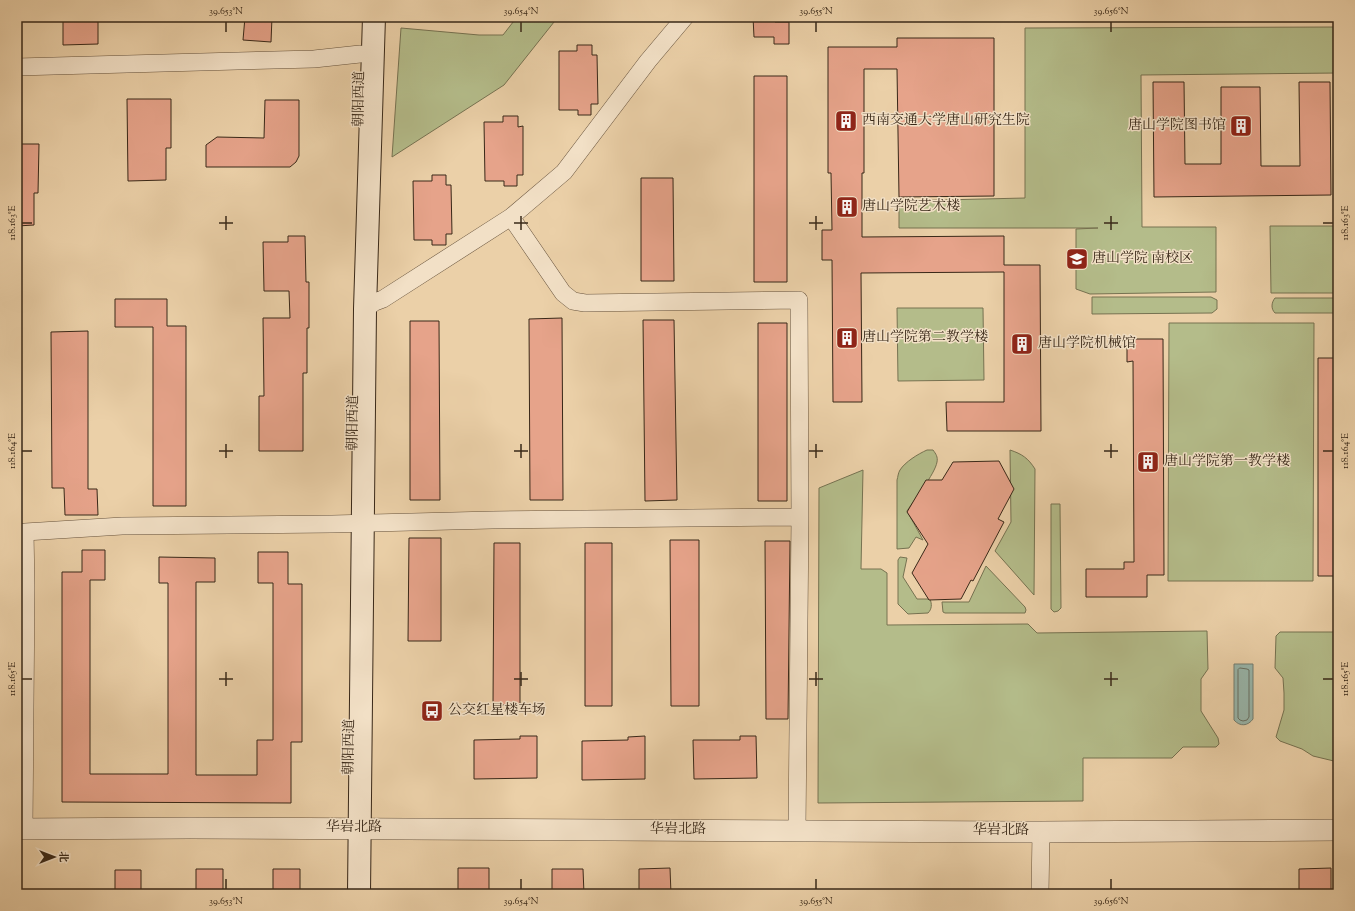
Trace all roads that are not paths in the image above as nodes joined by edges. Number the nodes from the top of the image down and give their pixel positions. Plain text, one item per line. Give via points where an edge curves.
1 (362, 17) edge
2 (374, 17) edge
3 (685, 17) edge
4 (360, 54) junction
5 (17, 67) edge
6 (511, 217) junction
7 (365, 309) junction
8 (800, 516) junction
9 (357, 523) junction
10 (359, 828) junction
11 (21, 829) edge
12 (797, 830) junction
13 (1338, 830) edge
14 (1041, 832) junction
15 (359, 894) edge
16 (1040, 894) edge

1 - 4 main road, 朝阳西道
2 - 7 main road, 朝阳西道
3 - 6 street via 648,61 564,172
4 - 5 street via 306,59
4 - 9 main road, 朝阳西道
6 - 7 street
6 - 8 street via 563,293 573,301 585,303 799,300
7 - 9 main road, 朝阳西道
8 - 9 street
8 - 12 street
9 - 10 main road, 朝阳西道 via 356,674 350,800
9 - 11 street via 122,526 25,532
10 - 11 street, 华岩北路
10 - 12 street, 华岩北路
10 - 15 main road, 朝阳西道
12 - 14 street, 华岩北路
13 - 14 street, 华岩北路
14 - 16 street

